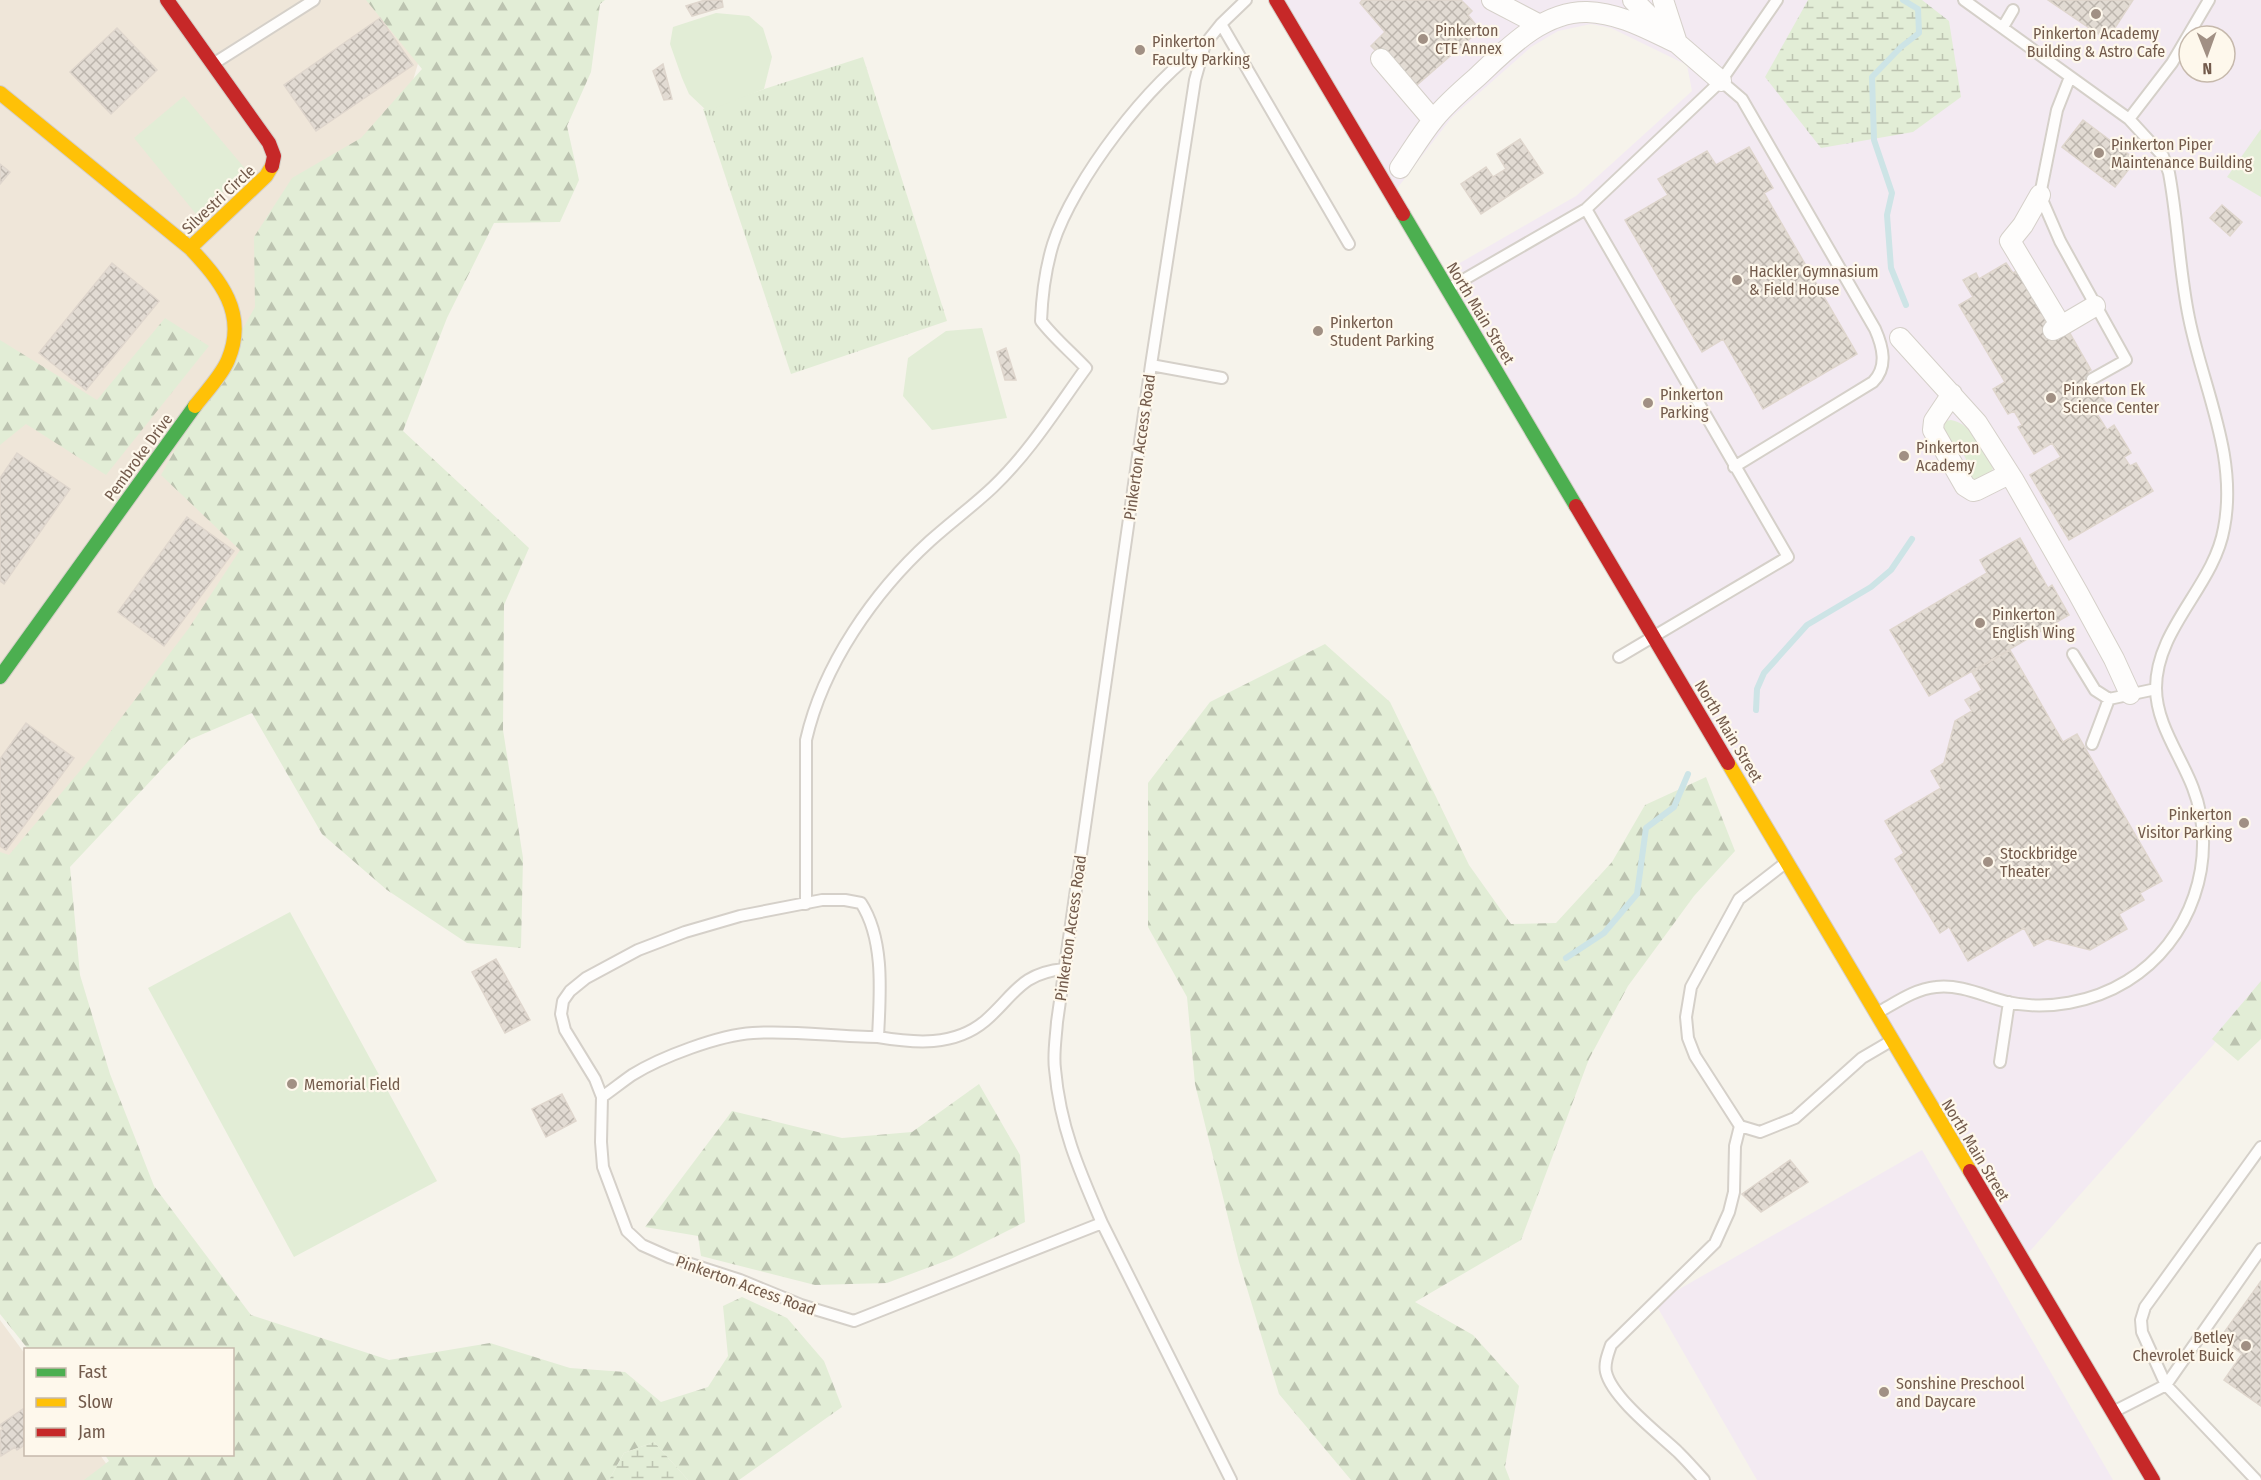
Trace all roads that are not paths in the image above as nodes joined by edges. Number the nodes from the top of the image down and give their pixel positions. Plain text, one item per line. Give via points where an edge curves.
1 (167, 0) edge
2 (314, 0) edge
3 (1246, 0) edge
4 (1276, 0) edge
5 (1492, 0) edge
6 (1633, 0) edge
7 (1663, 0) edge
8 (1777, 0) edge
9 (1964, 0) edge
10 (2209, 0) edge
11 (2013, 10) dead end
12 (1221, 24) junction
13 (1540, 26) junction
14 (2002, 27) junction
15 (1677, 43) junction
16 (1205, 44) junction
17 (1381, 59) dead end
18 (213, 64) junction
19 (2070, 77) junction
20 (1721, 81) junction
21 (0, 93) edge
22 (2129, 119) junction
23 (1433, 120) junction
24 (1400, 168) dead end
25 (2040, 195) junction
26 (1586, 209) junction
27 (1349, 244) dead end
28 (190, 248) junction
29 (1448, 289) junction
30 (2096, 306) junction
31 (1900, 338) dead end
32 (1151, 365) junction
33 (1222, 378) dead end
34 (2092, 379) dead end
35 (1952, 394) junction
36 (1734, 467) junction
37 (2009, 474) junction
38 (1653, 637) junction
39 (2073, 654) dead end
40 (1619, 657) dead end
41 (0, 677) edge
42 (2156, 689) junction
43 (2130, 694) junction
44 (2109, 699) junction
45 (2092, 744) dead end
46 (1787, 862) junction
47 (806, 903) junction
48 (1064, 969) junction
49 (2009, 1002) junction
50 (1877, 1014) junction
51 (878, 1037) junction
52 (1892, 1040) junction
53 (2000, 1062) dead end
54 (602, 1097) junction
55 (1740, 1126) junction
56 (2261, 1147) edge
57 (1102, 1223) junction
58 (2261, 1249) edge
59 (2166, 1385) junction
60 (2112, 1412) junction
61 (1231, 1480) edge
62 (1704, 1480) edge
63 (2152, 1480) edge
64 (2256, 1480) edge

1 - 18 main road, Silvestri Circle
2 - 18 lane
3 - 12 lane, Pinkerton Access Road
4 - 29 main road, North Main Street
5 - 13 street
6 - 15 street
7 - 15 street
8 - 20 lane
9 - 14 lane
10 - 22 lane via 2172,63
11 - 14 lane
12 - 16 lane, Pinkerton Access Road
12 - 27 lane
13 - 15 street via 1566,15 1608,14
13 - 23 street via 1514,43
14 - 19 lane
15 - 20 street
16 - 32 lane, Pinkerton Access Road via 1195,80
16 - 47 lane via 1173,69 1135,111 1081,185 1063,217 1046,268 1041,321 1086,368 994,486 929,542 877,598 827,679 806,740
17 - 23 street
18 - 28 main road, Silvestri Circle via 269,143 274,164
19 - 22 lane
19 - 25 lane via 2057,110
20 - 26 lane
20 - 36 lane via 1747,109 1875,329 1882,355 1880,375 1873,382
21 - 28 main road, Silvestri Circle
22 - 42 lane via 2163,156 2169,173 2188,316 2220,438 2228,489 2224,533 2168,641 2158,668
23 - 24 street
25 - 30 lane
25 - 30 street via 2010,241 2057,328
26 - 29 lane
26 - 36 lane
28 - 41 main road, Pembroke Drive via 227,290 233,306 234,342 228,360
29 - 38 main road, North Main Street
30 - 34 lane via 2126,360
31 - 35 street
32 - 33 lane
32 - 48 lane, Pinkerton Access Road
35 - 37 street via 1977,423
35 - 37 street via 1934,421 1933,430 1965,486 1977,490
36 - 38 lane via 1788,557
37 - 43 street
38 - 40 lane
38 - 46 main road, North Main Street
39 - 44 lane via 2095,690
42 - 43 lane
42 - 49 lane via 2163,721 2193,787 2203,830 2200,874 2186,916 2161,954 2108,991 2066,1003
43 - 44 lane
44 - 45 lane
46 - 50 main road, North Main Street
46 - 55 lane via 1739,899 1691,987 1686,1017 1688,1038 1695,1056
47 - 51 lane via 845,900 861,903 867,913 879,971
47 - 54 lane via 685,932 638,950 570,991 561,1014 565,1030
48 - 51 lane via 1047,970 1023,983 985,1021 956,1036 926,1042
48 - 57 lane, Pinkerton Access Road via 1054,1066 1061,1117
49 - 50 lane via 1956,988 1935,987 1914,992
49 - 53 lane
50 - 52 main road, North Main Street
51 - 54 lane via 784,1032 723,1038 633,1075
52 - 55 lane via 1862,1058 1795,1118 1760,1132
52 - 60 main road, North Main Street
54 - 57 lane, Pinkerton Access Road via 603,1167 627,1231 642,1245 669,1257 832,1316 854,1321
55 - 62 lane via 1729,1212 1715,1243 1611,1345 1606,1357 1606,1372 1613,1387
56 - 59 lane via 2145,1307 2142,1332
57 - 61 lane
58 - 59 lane
59 - 60 lane
59 - 64 lane
60 - 63 main road, North Main Street

